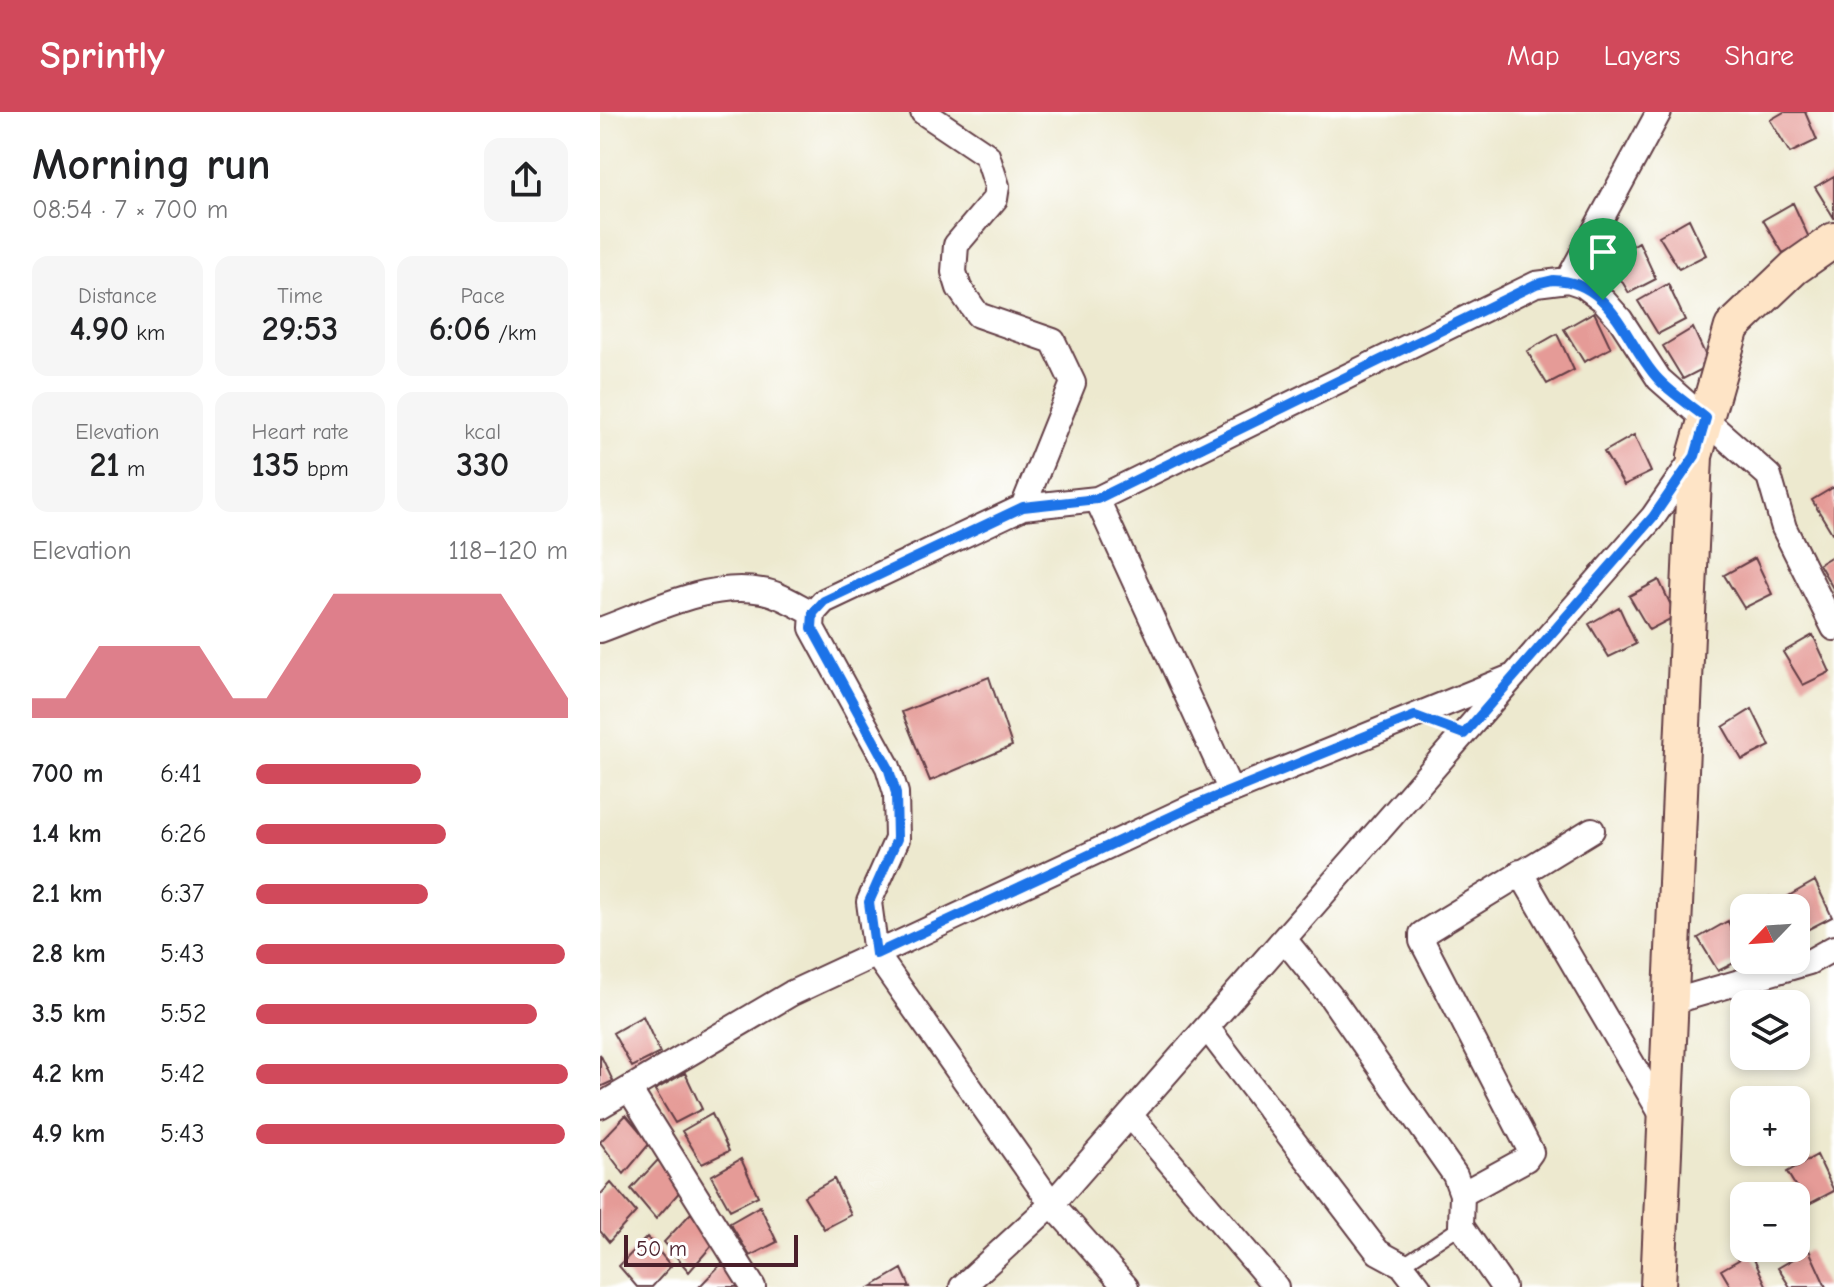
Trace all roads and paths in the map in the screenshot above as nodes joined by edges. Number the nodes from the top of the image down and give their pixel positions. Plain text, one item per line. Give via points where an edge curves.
1 (923, 112) edge
2 (1659, 112) edge
3 (1834, 240) edge
4 (1568, 280) junction
5 (1706, 418) junction
6 (1695, 456) junction
7 (1097, 499) junction
8 (1023, 507) junction
9 (813, 613) junction
10 (1834, 628) edge
11 (600, 630) edge
12 (1517, 675) junction
13 (1415, 716) junction
14 (1464, 734) junction
15 (1231, 791) junction
16 (1592, 830) dead end
17 (1520, 872) junction
18 (1284, 939) junction
19 (1834, 948) edge
20 (876, 954) junction
21 (1671, 1002) junction
22 (1208, 1029) junction
23 (629, 1089) junction
24 (600, 1106) edge
25 (1130, 1115) junction
26 (1665, 1120) junction
27 (1462, 1194) junction
28 (1052, 1204) junction
29 (1461, 1226) junction
30 (1402, 1265) junction
31 (753, 1287) edge
32 (962, 1287) edge
33 (1126, 1287) edge
34 (1276, 1287) edge
35 (1419, 1287) edge
36 (1503, 1287) edge
37 (1658, 1287) edge

1 - 8 street via 987,155 997,186 995,199 956,245 959,288 978,315 1053,341 1073,383
2 - 4 street
3 - 5 street via 1794,268 1732,327
4 - 5 street via 1603,300 1652,371
4 - 7 street via 1536,284
5 - 6 street
5 - 10 street via 1769,476 1784,528
6 - 12 street via 1653,517
6 - 21 street
7 - 8 street
7 - 15 street
8 - 9 street via 824,601
9 - 11 street via 765,591 739,589 699,594
9 - 20 street via 812,628 888,767 896,793 897,839 869,902
12 - 13 street
12 - 14 street
13 - 14 street
13 - 15 street
14 - 18 street
15 - 20 street
16 - 17 street
17 - 26 street
17 - 27 street via 1422,934 1531,1152
18 - 22 street
18 - 27 street via 1385,1073 1455,1175
19 - 21 street via 1809,962
20 - 23 street via 792,993
20 - 28 street
21 - 26 street
22 - 25 street
22 - 30 street via 1378,1252
23 - 24 street
23 - 31 street
25 - 28 street
25 - 34 street
26 - 37 street
27 - 29 street
28 - 32 street
28 - 33 street
29 - 30 lane
29 - 36 street
30 - 35 street

